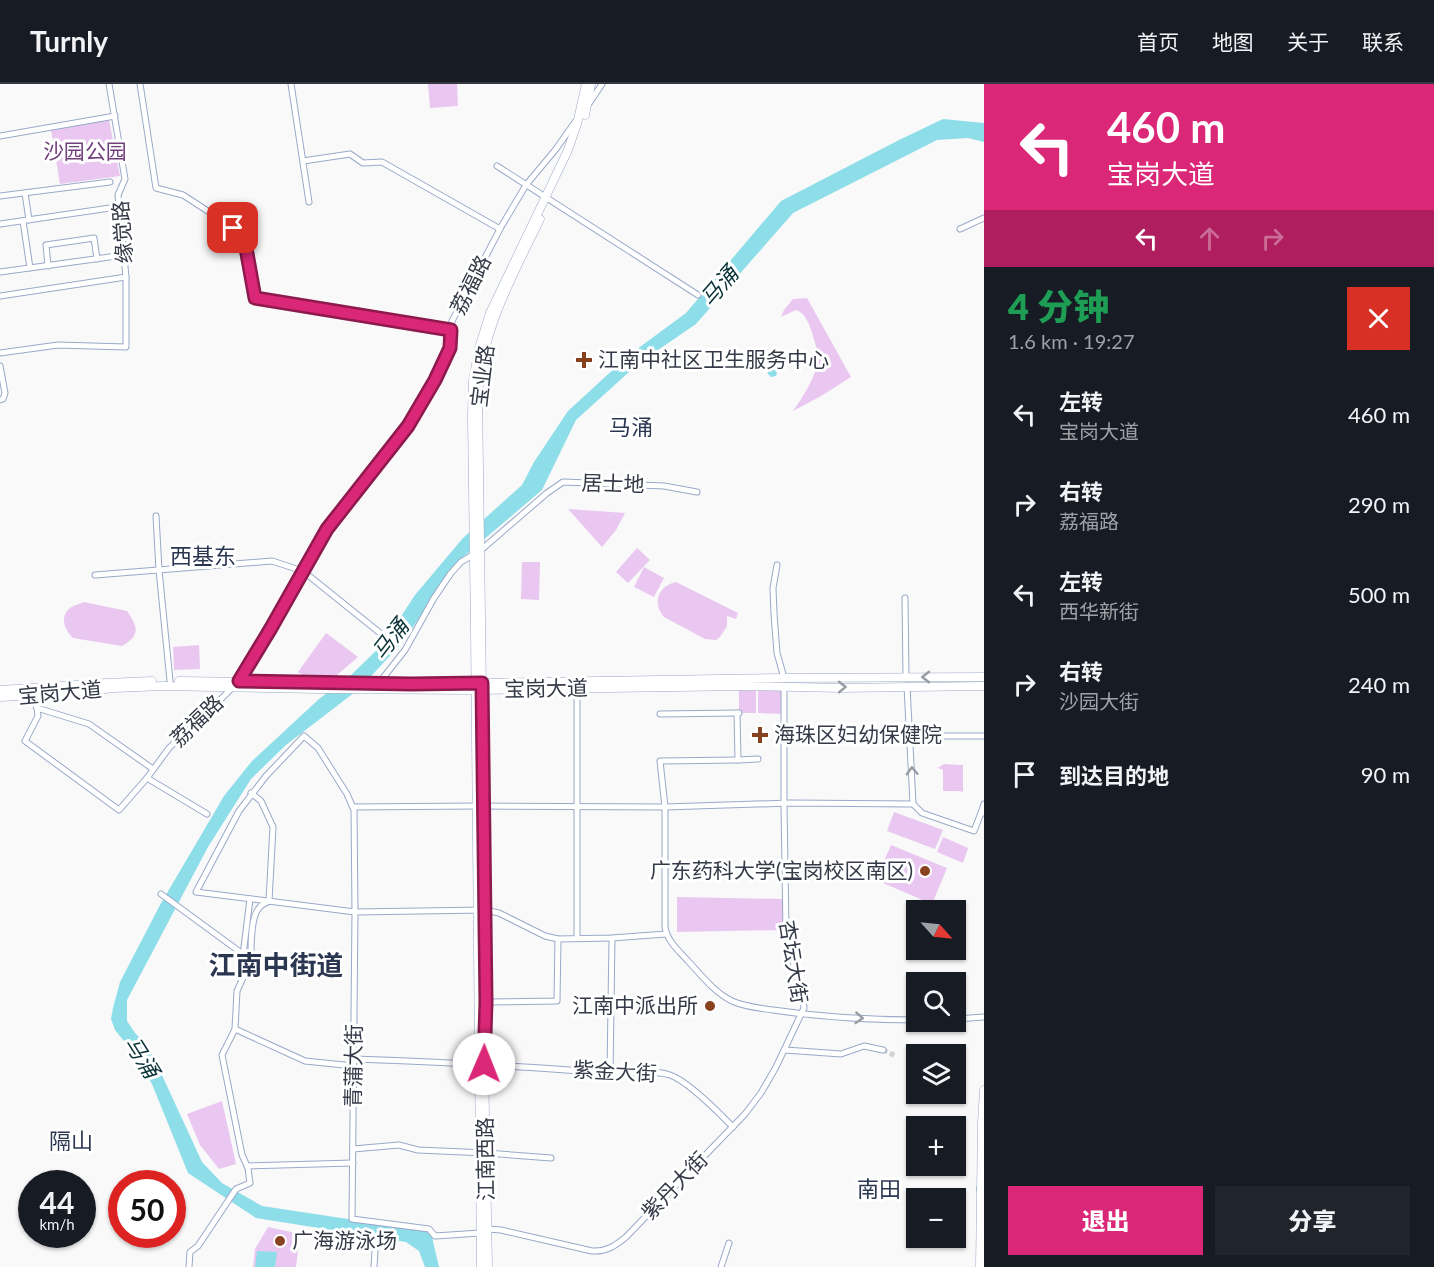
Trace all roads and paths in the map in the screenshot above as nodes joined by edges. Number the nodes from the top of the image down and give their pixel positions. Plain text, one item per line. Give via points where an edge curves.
1 (109, 84) edge
2 (140, 84) edge
3 (291, 84) edge
4 (586, 84) edge
5 (591, 84) edge
6 (602, 84) edge
7 (587, 106) junction
8 (115, 116) junction
9 (579, 116) junction
10 (0, 136) edge
11 (303, 161) junction
12 (497, 166) dead end
13 (110, 182) dead end
14 (526, 185) junction
15 (25, 193) junction
16 (0, 196) edge
17 (548, 199) junction
18 (309, 202) dead end
19 (110, 208) dead end
20 (984, 218) edge
21 (26, 220) junction
22 (0, 224) edge
23 (500, 229) junction
24 (960, 229) dead end
25 (124, 255) junction
26 (97, 259) junction
27 (48, 266) junction
28 (30, 268) junction
29 (0, 272) edge
30 (126, 277) junction
31 (698, 295) dead end
32 (0, 296) edge
33 (451, 330) junction
34 (0, 353) edge
35 (0, 366) edge
36 (0, 400) edge
37 (697, 492) dead end
38 (156, 516) dead end
39 (477, 552) junction
40 (777, 565) dead end
41 (159, 570) junction
42 (303, 571) junction
43 (94, 574) dead end
44 (905, 598) dead end
45 (385, 637) dead end
46 (984, 676) edge
47 (906, 677) junction
48 (784, 678) junction
49 (170, 681) junction
50 (379, 683) junction
51 (235, 684) junction
52 (907, 686) junction
53 (984, 686) edge
54 (412, 687) junction
55 (479, 687) junction
56 (784, 687) junction
57 (577, 689) junction
58 (0, 690) edge
59 (32, 696) junction
60 (0, 697) edge
61 (37, 708) junction
62 (660, 714) dead end
63 (911, 736) junction
64 (984, 736) edge
65 (759, 759) dead end
66 (738, 760) junction
67 (153, 769) junction
68 (147, 778) junction
69 (251, 793) junction
70 (784, 803) junction
71 (913, 804) junction
72 (984, 804) edge
73 (480, 806) junction
74 (577, 806) junction
75 (353, 807) junction
76 (665, 807) junction
77 (982, 813) edge
78 (207, 814) dead end
79 (161, 894) dead end
80 (250, 899) junction
81 (268, 901) junction
82 (481, 909) junction
83 (355, 912) junction
84 (666, 934) junction
85 (577, 938) junction
86 (612, 938) junction
87 (558, 939) junction
88 (243, 955) junction
89 (251, 960) junction
90 (486, 1002) junction
91 (801, 1014) junction
92 (984, 1017) edge
93 (966, 1018) edge
94 (906, 1020) edge
95 (235, 1029) junction
96 (785, 1050) junction
97 (883, 1050) tunnel mouth
98 (354, 1059) junction
99 (481, 1064) junction
100 (354, 1066) junction
101 (610, 1073) junction
102 (984, 1090) edge
103 (983, 1108) edge
104 (983, 1121) edge
105 (734, 1127) junction
106 (353, 1149) junction
107 (483, 1153) junction
108 (551, 1158) dead end
109 (352, 1163) junction
110 (247, 1166) junction
111 (982, 1191) edge
112 (352, 1219) joint
113 (484, 1231) junction
114 (729, 1243) dead end
115 (375, 1251) dead end
116 (189, 1267) edge
117 (374, 1267) edge
118 (481, 1267) edge
119 (488, 1267) edge
120 (722, 1267) edge
121 (980, 1267) edge

1 - 8 street, 缘觉路
2 - 33 street via 156,188 183,195 240,232 255,298
3 - 11 street
4 - 9 main road, 宝业路
5 - 7 main road, 宝业路
6 - 7 street
7 - 17 main road, 宝业路 via 574,150
8 - 10 street
8 - 25 street, 缘觉路 via 125,179 118,195
9 - 14 street, 荔福路
9 - 17 main road, 宝业路
11 - 18 street
11 - 23 street via 350,154 363,163 382,162
12 - 14 street
13 - 15 street
14 - 17 street
14 - 23 street, 荔福路
15 - 16 street
15 - 21 street
17 - 31 street
17 - 39 main road, 宝业路 via 496,311 482,361
19 - 21 street
20 - 24 street
21 - 22 street
21 - 28 street
23 - 33 street, 荔福路 via 452,321
25 - 26 street
25 - 30 street, 缘觉路
26 - 27 street
26 - 27 street via 94,238 46,245
27 - 28 street
28 - 29 street
30 - 32 street
30 - 34 street, 缘觉路 via 126,347 58,345
33 - 42 street, 荔福路 via 450,348 408,426 327,529
35 - 36 street via 4,393
37 - 39 street, 居士地 via 664,486 563,482
38 - 41 street
39 - 50 street, 居士地 via 451,573 405,650
39 - 55 main road, 宝业路
40 - 48 street via 774,614
41 - 42 street via 272,561
41 - 43 street
41 - 49 street
42 - 45 street
42 - 51 street, 荔福路
44 - 47 street
46 -> 47 main road, 宝岗大道
47 - 48 main road, 宝岗大道
48 - 55 main road, 宝岗大道
48 - 56 main road
49 - 51 main road, 宝岗大道
49 - 58 main road, 宝岗大道
50 - 51 main road, 宝岗大道
50 - 54 main road, 宝岗大道
51 - 54 main road, 宝岗大道 via 317,689
51 - 59 main road, 宝岗大道
51 - 67 street, 荔福路 via 169,748
52 - 53 main road, 宝岗大道
56 -> 52 main road, 宝岗大道
52 - 63 street
54 - 55 main road, 宝岗大道
55 - 57 main road, 宝岗大道
55 - 73 main road
56 - 57 main road, 宝岗大道
56 - 70 street, 杏坛大街
57 - 74 street
59 - 60 main road, 宝岗大道
59 - 61 street
61 - 67 street via 89,724
61 - 68 street, 荔福路 via 38,716 26,741 119,810
62 - 66 street via 738,713
63 - 64 street
71 -> 63 street
65 - 66 street
66 - 76 street via 660,761
67 - 68 street, 荔福路
68 - 78 street
69 - 75 street via 304,736 318,747
69 - 80 street via 196,892
69 - 81 street via 261,801 273,827
70 - 71 street
70 - 76 street
70 - 91 street, 杏坛大街 via 786,931 804,1003
71 - 77 street via 922,813 974,831
72 - 77 street
73 - 74 street
73 - 75 street
73 - 82 main road
74 - 76 street
74 - 85 street
75 - 83 street, 青蒲大街
76 - 84 street
79 - 88 street
80 - 81 street
80 - 88 street
81 - 83 street
81 - 89 street via 255,916
82 - 83 street
82 - 87 street
82 - 90 main road
82 - 99 main road
83 - 98 street, 青蒲大街
84 - 86 street
84 - 91 street via 726,998 740,1005
85 - 86 street
85 - 87 street
86 - 101 street
87 - 90 street via 556,1001
88 - 89 street
89 - 95 street via 237,991
90 - 99 main road
91 -> 94 street, 杏坛大街
91 - 96 street, 紫丹大街
92 - 93 street
95 - 100 street via 305,1061
95 - 110 street via 222,1055
96 - 97 street via 841,1054 864,1046
96 - 105 street, 紫丹大街
98 - 99 street, 紫金大街
98 - 100 street, 青蒲大街
99 - 101 street, 紫金大街
99 - 107 main road, 江南西路
100 - 106 street, 青蒲大街
101 - 105 street, 紫金大街 via 671,1075
102 - 103 main road
103 - 104 main road
104 - 111 main road
105 - 113 street, 紫丹大街 via 611,1248 592,1251 510,1231
106 - 107 street via 399,1145 418,1150
106 - 109 street, 青蒲大街
107 - 108 street
107 - 113 main road, 江南西路
109 - 110 street
109 - 112 street, 青蒲大街
110 - 116 street via 250,1184 236,1188 190,1252
111 - 121 main road
112 - 113 street, 紫丹大街 via 429,1229 435,1236
113 - 118 main road
113 - 119 main road, 江南西路
114 - 120 street
115 - 117 street

